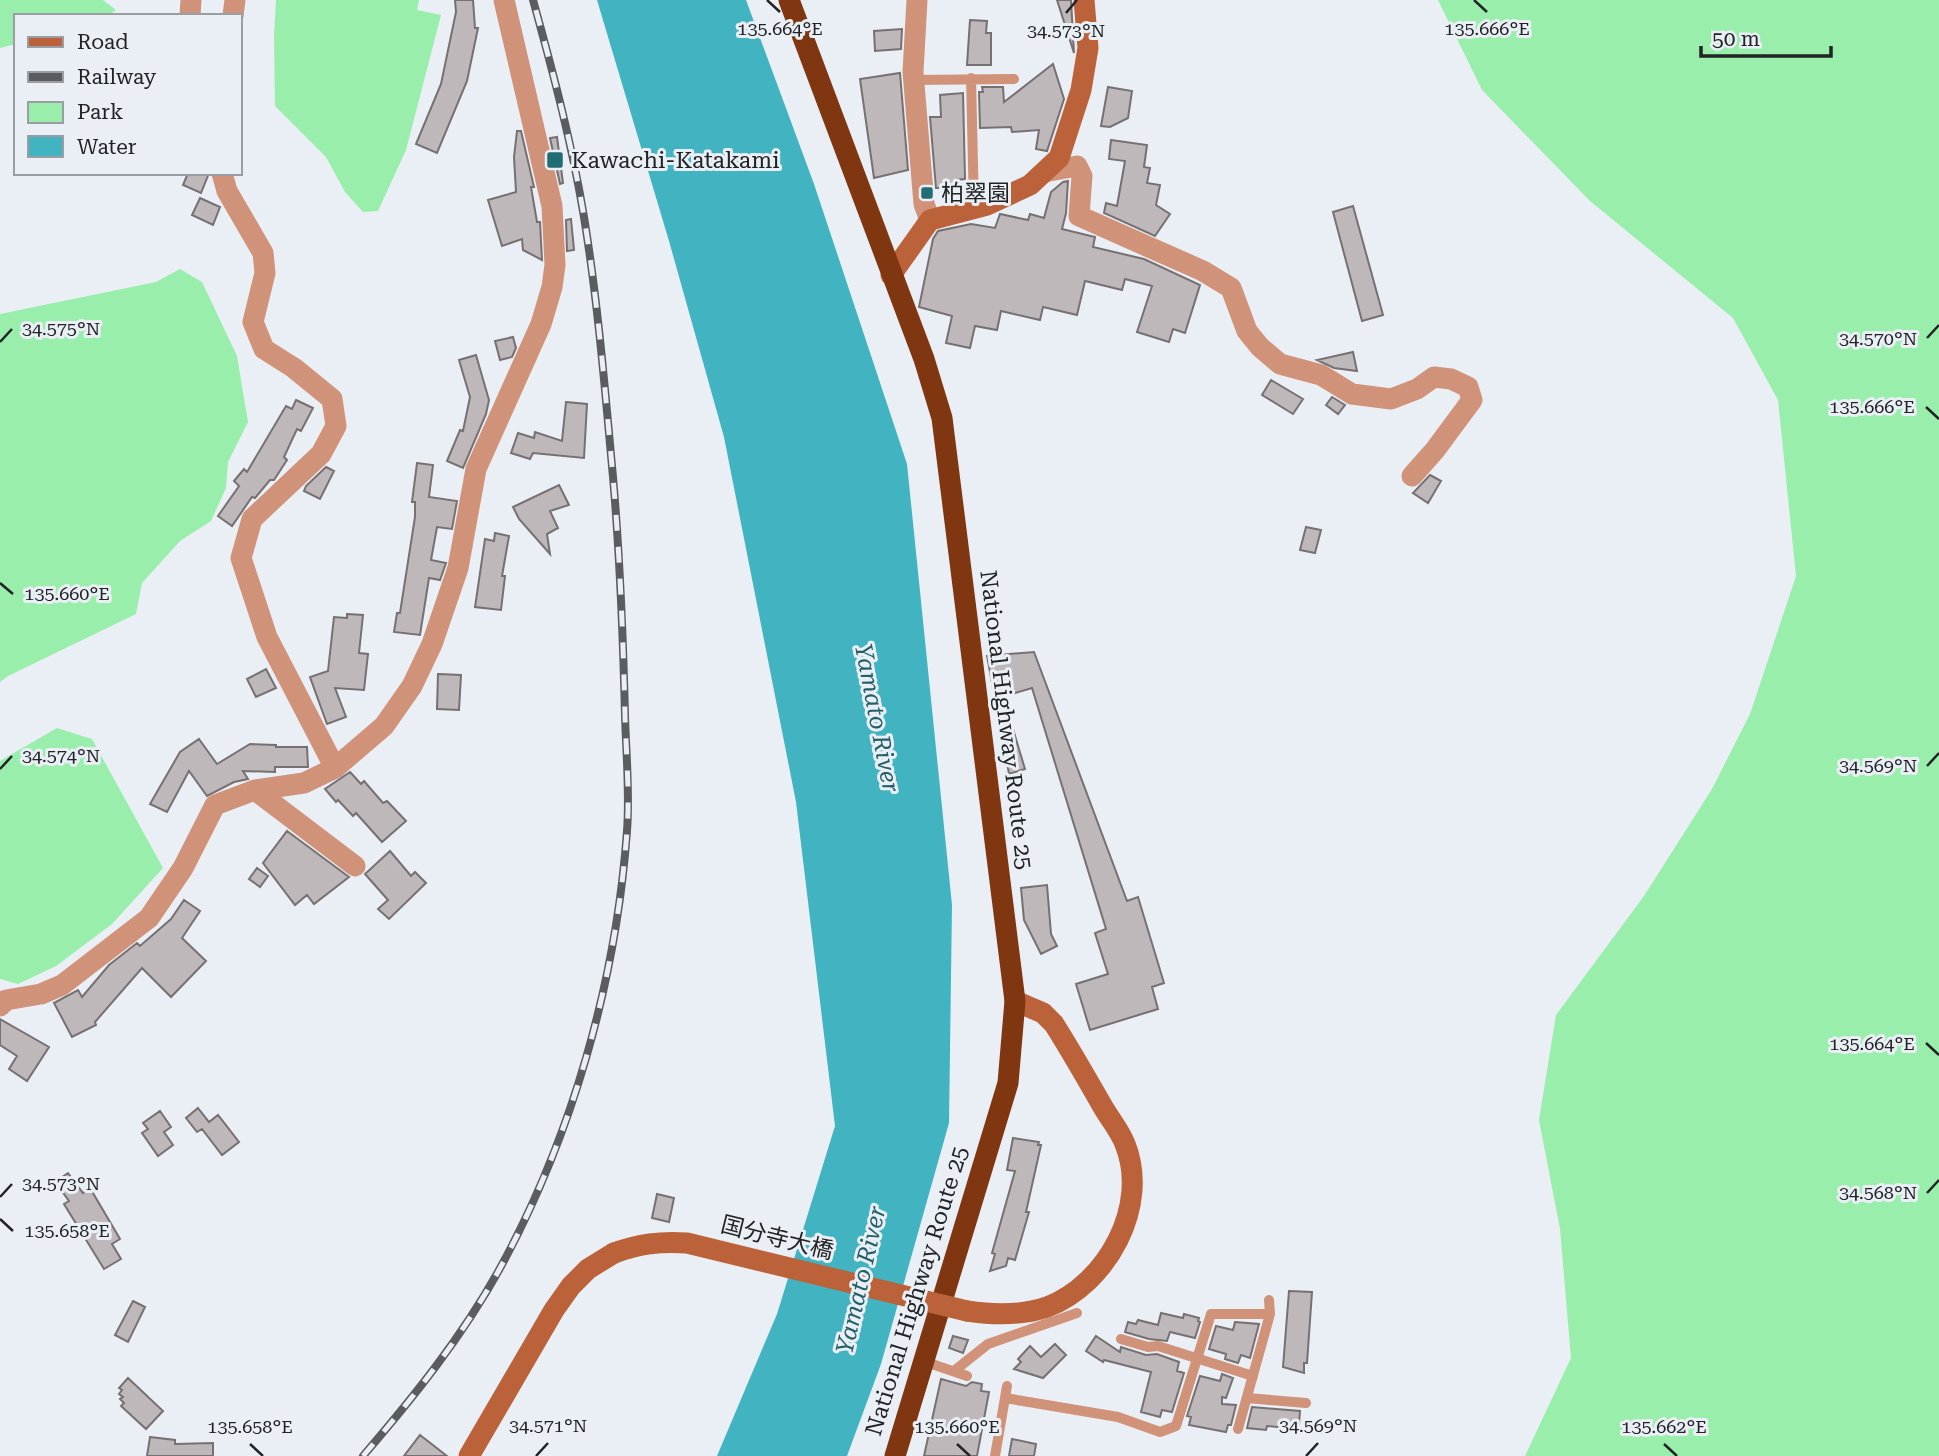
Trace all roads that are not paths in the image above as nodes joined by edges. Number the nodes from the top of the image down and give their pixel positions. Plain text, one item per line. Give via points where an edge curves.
1 (504, 0) edge
2 (789, 0) edge
3 (916, 0) edge
4 (1084, 0) edge
5 (971, 78) junction
6 (1014, 79) dead end
7 (914, 80) junction
8 (1044, 172) junction
9 (223, 175) edge
10 (975, 208) junction
11 (930, 220) junction
12 (891, 275) junction
13 (1412, 476) dead end
14 (335, 768) junction
15 (255, 790) junction
16 (355, 866) dead end
17 (1015, 1001) junction
18 (0, 1006) edge
19 (1269, 1300) dead end
20 (1077, 1313) dead end
21 (1270, 1314) junction
22 (1121, 1339) dead end
23 (1197, 1358) junction
24 (923, 1361) junction
25 (954, 1371) junction
26 (967, 1376) dead end
27 (1253, 1376) junction
28 (1247, 1398) junction
29 (1306, 1403) dead end
30 (1238, 1429) dead end
31 (469, 1456) edge
32 (895, 1456) edge
33 (995, 1456) edge

1 - 14 street via 552,206 552,287 541,324 475,469 458,568 432,644 412,687 384,726
2 - 12 highway, National Highway Route 25
3 - 7 street
4 - 8 street via 1088,48 1081,90 1059,158
5 - 6 lane
5 - 7 lane
5 - 10 lane
7 - 11 street via 924,204
8 - 10 street via 1030,185
8 - 13 street via 1077,166 1082,176 1079,216 1231,288 1247,331 1280,364 1321,375 1352,394 1391,399 1433,377 1468,387 1472,400
9 - 14 street via 263,253 265,273 253,323 264,349 332,399 336,426 321,454 252,519 241,558 267,637
10 - 11 street
11 - 12 street
12 - 17 highway, National Highway Route 25 via 942,418
14 - 15 street via 304,783
15 - 16 street
15 - 18 street via 215,805 183,868 149,918 62,985 6,1000
17 - 24 highway, National Highway Route 25 via 1008,1083
17 - 31 street, 国分寺大橋, bridge via 1043,1013 1054,1024 1125,1145 1131,1173 1124,1228 1111,1255 1094,1275 1048,1306 992,1315 687,1243 639,1244 614,1253 570,1286
19 - 21 lane
20 - 25 lane via 988,1344
21 - 23 lane via 1211,1314
21 - 27 lane
22 - 23 lane
23 - 27 lane
23 - 33 lane via 1176,1426 1160,1432 1118,1417 1006,1392
24 - 25 lane
24 - 32 highway, National Highway Route 25
25 - 26 lane
27 - 28 lane
28 - 29 lane
28 - 30 lane

